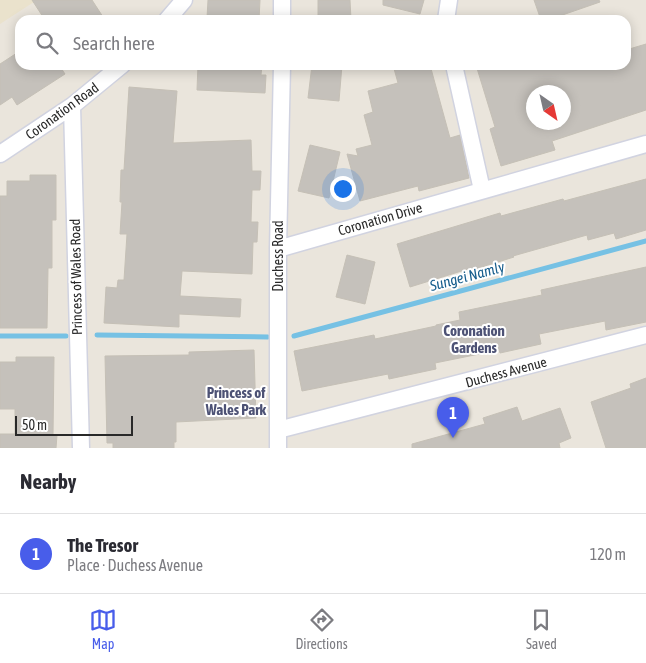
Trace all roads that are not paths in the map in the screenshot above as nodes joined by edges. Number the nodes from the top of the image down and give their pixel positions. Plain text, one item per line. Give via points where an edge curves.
1 (184, 0) edge
2 (282, 0) edge
3 (449, 0) edge
4 (171, 15) edge
5 (282, 15) edge
6 (447, 15) edge
7 (116, 70) edge
8 (282, 70) edge
9 (455, 70) edge
10 (72, 106) junction
11 (646, 144) edge
12 (0, 154) edge
13 (482, 190) junction
14 (278, 249) junction
15 (646, 335) edge
16 (278, 430) junction
17 (80, 448) edge
18 (278, 448) edge

1 - 4 street
2 - 5 street
3 - 6 street
7 - 10 street, Coronation Road
8 - 14 street, Duchess Road
9 - 13 street
10 - 12 street, Coronation Road
10 - 17 street, Princess of Wales Road
11 - 13 street, Coronation Drive
13 - 14 street, Coronation Drive
14 - 16 street, Duchess Road
15 - 16 street, Duchess Avenue
16 - 18 street, Duchess Road

